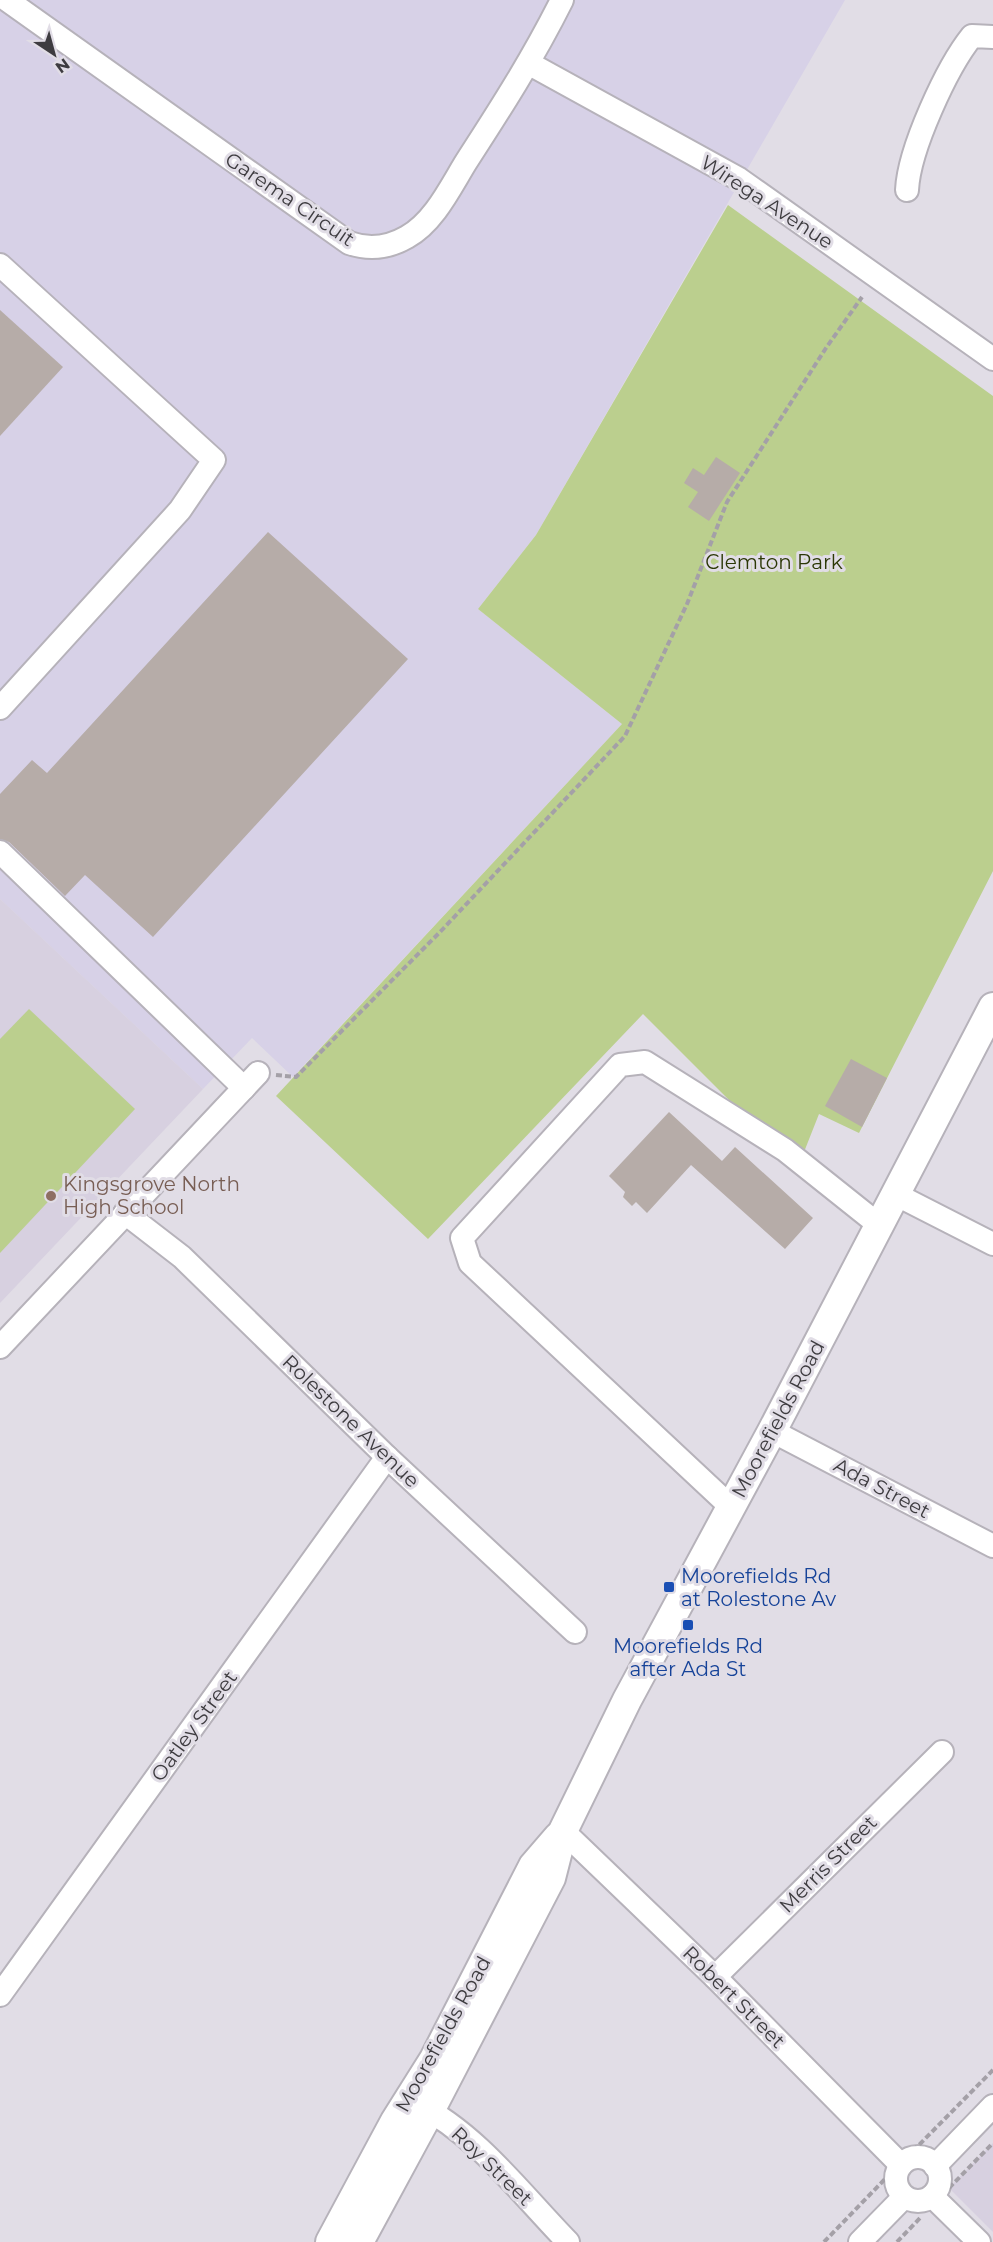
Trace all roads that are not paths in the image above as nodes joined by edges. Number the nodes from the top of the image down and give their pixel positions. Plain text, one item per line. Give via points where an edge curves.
1 (7, 0) edge
2 (562, 0) edge
3 (993, 37) edge
4 (530, 63) junction
5 (907, 190) dead end
6 (0, 265) edge
7 (993, 359) edge
8 (0, 708) edge
9 (0, 852) edge
10 (993, 1007) edge
11 (895, 1194) junction
12 (125, 1213) junction
13 (879, 1225) junction
14 (993, 1244) edge
15 (0, 1347) edge
16 (772, 1431) junction
17 (387, 1457) junction
18 (731, 1507) junction
19 (993, 1546) edge
20 (575, 1632) dead end
21 (942, 1752) dead end
22 (563, 1831) junction
23 (715, 1977) junction
24 (0, 1995) edge
25 (420, 2106) junction
26 (993, 2106) edge
27 (901, 2164) junction
28 (935, 2166) junction
29 (940, 2192) junction
30 (904, 2197) junction
31 (330, 2242) edge
32 (358, 2242) edge
33 (568, 2242) edge
34 (860, 2242) edge
35 (979, 2242) edge

1 - 4 street, Garema Circuit via 350,243 363,248 391,245 423,225
2 - 4 street, Garema Circuit
3 - 5 street via 972,36 960,53 913,149
4 - 7 street, Wirega Avenue via 740,179
6 - 8 street via 214,460 180,510
9 - 12 street via 251,1081
10 - 11 main road, Moorefields Road
11 - 13 main road, Moorefields Road
11 - 14 street
12 - 15 street
12 - 17 street, Rolestone Avenue via 182,1257
13 - 16 main road, Moorefields Road
13 - 18 street via 785,1150 645,1062 620,1065 462,1238 470,1263
16 - 18 main road, Moorefields Road
16 - 19 street, Ada Street
17 - 20 street, Rolestone Avenue
17 - 24 street, Oatley Street
18 - 22 main road, Moorefields Road via 639,1677
21 - 23 street, Merris Street
22 - 23 street, Robert Street
22 - 25 main road, Moorefields Road via 533,1866 434,2059
23 - 27 street, Robert Street
25 - 31 main road, Moorefields Road via 395,2121
25 - 32 main road, Moorefields Road
25 - 33 street, Roy Street via 438,2114 477,2148
26 - 28 street
27 - 28 street via 915,2158
27 - 30 street via 896,2178
28 - 29 street
29 - 30 street via 918,2201
29 - 35 street
30 - 34 street

